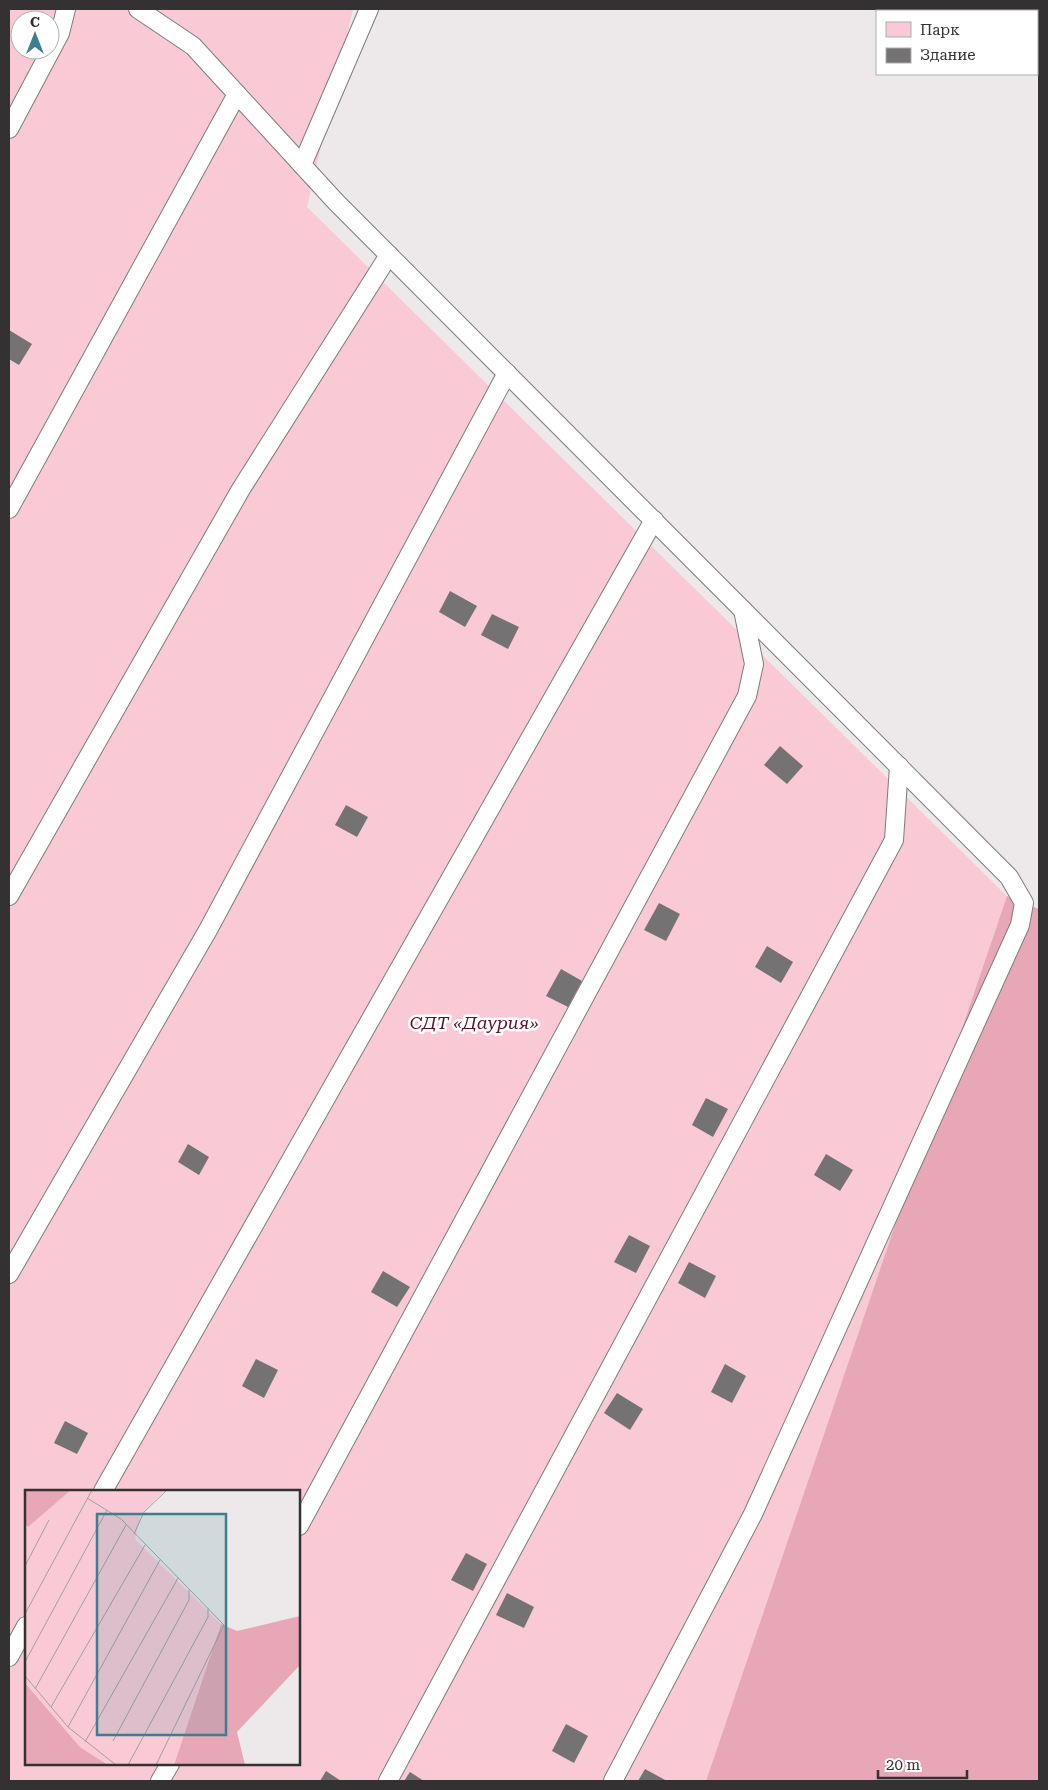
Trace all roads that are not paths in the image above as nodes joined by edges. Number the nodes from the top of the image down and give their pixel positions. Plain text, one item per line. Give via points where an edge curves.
1 (66, 9) edge
2 (138, 9) edge
3 (369, 9) edge
4 (237, 94) junction
5 (9, 129) edge
6 (302, 165) junction
7 (389, 255) junction
8 (507, 373) junction
9 (9, 509) edge
10 (654, 520) junction
11 (743, 610) junction
12 (899, 766) junction
13 (9, 896) edge
14 (9, 1274) edge
15 (104, 1490) edge
16 (300, 1524) edge
17 (25, 1628) edge
18 (9, 1657) edge
19 (169, 1765) edge
20 (160, 1781) edge
21 (388, 1781) edge
22 (613, 1781) edge

1 - 5 lane via 60,33
2 - 4 lane via 193,46
3 - 6 lane
4 - 6 lane
4 - 9 lane
6 - 7 lane
7 - 8 lane
7 - 13 lane via 241,489
8 - 10 lane
8 - 14 lane via 208,930
10 - 11 lane
10 - 15 lane
11 - 12 lane
11 - 16 lane via 754,664 747,696
12 - 21 lane via 894,840
12 - 22 lane via 1009,877 1024,903 1020,925 753,1514
17 - 18 lane
19 - 20 lane

